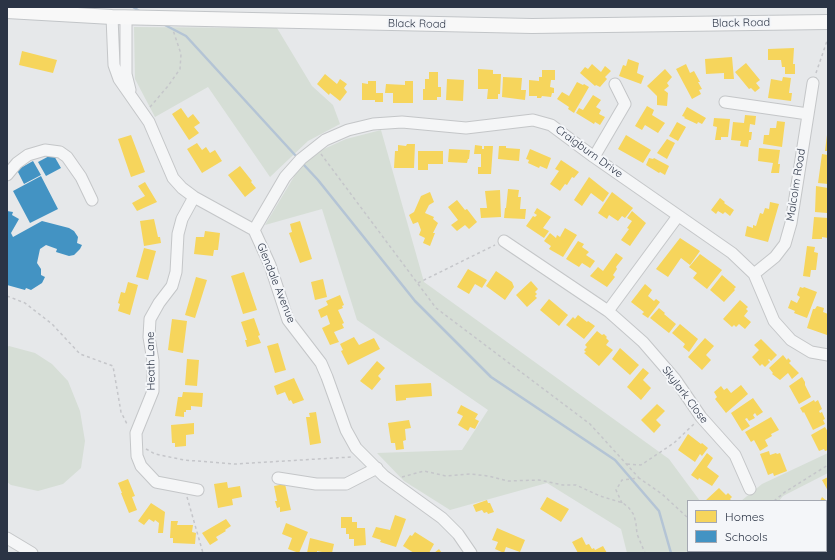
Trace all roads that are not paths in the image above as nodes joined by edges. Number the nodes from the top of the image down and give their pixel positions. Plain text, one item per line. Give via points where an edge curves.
1 (16, 10) edge
2 (119, 17) junction
3 (828, 22) edge
4 (813, 83) road end
5 (616, 84) dead end
6 (725, 102) dead end
7 (808, 114) junction
8 (594, 157) junction
9 (7, 175) edge
10 (194, 197) junction
11 (92, 200) dead end
12 (678, 216) junction
13 (254, 230) junction
14 (504, 241) road end
15 (754, 274) junction
16 (608, 311) junction
17 (828, 355) edge
18 (377, 468) junction
19 (278, 478) dead end
20 (750, 489) dead end
21 (198, 490) dead end
22 (7, 538) edge
23 (32, 553) edge
24 (471, 553) edge

1 - 2 main road, Black Road
2 - 3 main road, Black Road via 532,26
2 - 10 street, Glendale Avenue via 131,97 149,122 173,178
4 - 7 street, Malcolm Road
5 - 8 street via 625,104
6 - 7 street
7 - 15 street, Malcolm Road via 785,244 775,257
8 - 12 street, Craigburn Drive
8 - 13 street, Craigburn Drive via 552,125 533,120 466,128 402,122 373,124 348,130 325,140 301,159 285,177
9 - 11 street via 17,163 28,156 45,150 60,152 81,176
10 - 13 street, Glendale Avenue
10 - 21 street, Heath Lane via 182,219 178,234 176,272 172,286 150,319 153,391 136,433 136,443 141,466 156,482
12 - 15 street, Craigburn Drive via 732,253
12 - 16 street
13 - 18 street, Glendale Avenue via 270,265 288,320 321,363 346,430 356,448
14 - 16 street, Skylark Close
15 - 17 street, Craigburn Drive via 774,321 791,340 811,352
16 - 20 street, Skylark Close via 643,342 675,379 701,418 735,455
18 - 19 street via 346,484 316,484
18 - 24 street, Glendale Avenue via 442,518 458,534
22 - 23 street

